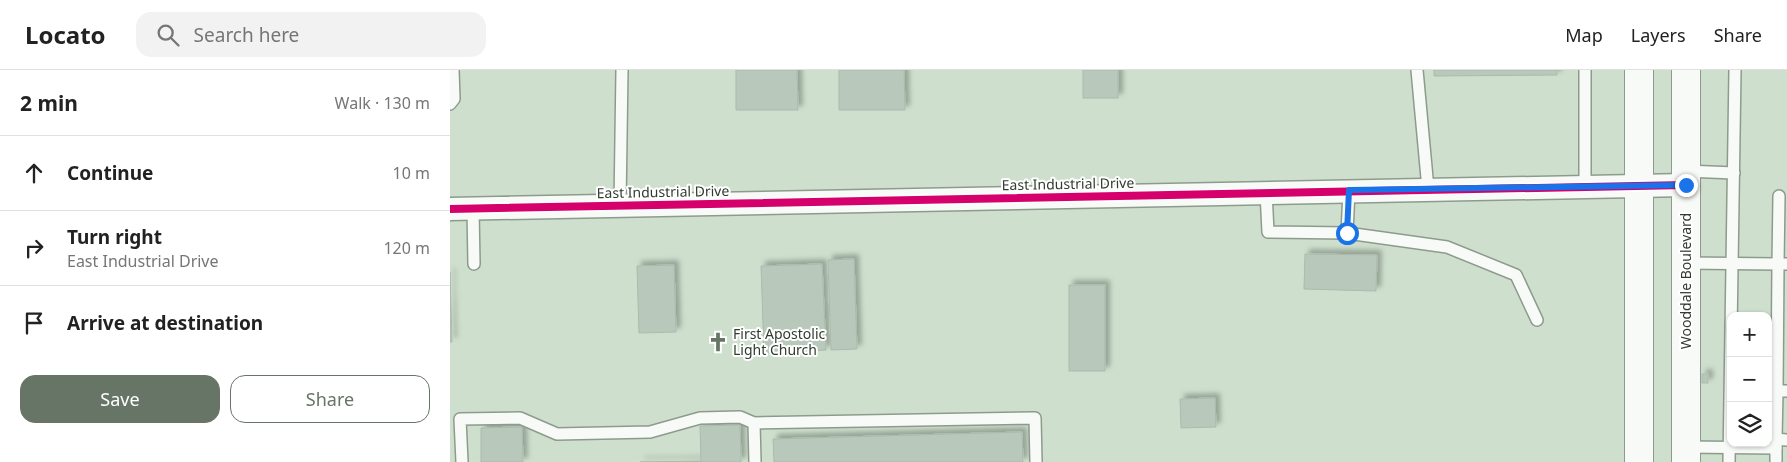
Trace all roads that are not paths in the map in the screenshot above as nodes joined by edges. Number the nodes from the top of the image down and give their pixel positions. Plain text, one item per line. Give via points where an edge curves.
1 (453, 70) edge
2 (622, 70) edge
3 (1417, 70) edge
4 (1585, 70) edge
5 (1639, 70) edge
6 (1686, 70) edge
7 (1735, 70) edge
8 (450, 104) edge
9 (1734, 173) junction
10 (1686, 178) junction
11 (1639, 184) junction
12 (1585, 186) junction
13 (1428, 189) junction
14 (1349, 190) junction
15 (1266, 192) junction
16 (1779, 196) dead end
17 (620, 205) junction
18 (450, 209) edge
19 (473, 209) junction
20 (1347, 233) junction
21 (1686, 263) junction
22 (1731, 263) junction
23 (474, 264) dead end
24 (1782, 264) edge
25 (1537, 320) dead end
26 (1782, 375) edge
27 (1782, 391) edge
28 (1729, 402) edge
29 (754, 423) junction
30 (1780, 442) edge
31 (1727, 446) edge
32 (1729, 447) edge
33 (1686, 454) edge
34 (462, 462) edge
35 (755, 462) edge
36 (1036, 462) edge
37 (1639, 462) edge
38 (1729, 462) edge
39 (1776, 462) edge

1 - 8 lane via 454,99
2 - 17 lane
3 - 13 lane
4 - 12 lane
5 - 11 street
6 - 10 street, Wooddale Boulevard
7 - 9 lane
9 - 10 lane
9 - 22 lane
10 - 11 street, East Industrial Drive
10 - 21 street, Wooddale Boulevard
11 - 12 street, East Industrial Drive
11 - 37 street
12 - 13 street, East Industrial Drive
13 - 14 street, East Industrial Drive
14 - 15 street, East Industrial Drive
14 - 20 lane
15 - 17 street, East Industrial Drive
15 - 20 lane via 1268,232
16 - 24 lane
17 - 19 street, East Industrial Drive
18 - 19 street, East Industrial Drive
19 - 23 lane
20 - 25 lane via 1447,247 1516,275
21 - 22 lane
21 - 33 street, Wooddale Boulevard
22 - 24 lane
22 - 28 lane
24 - 26 lane
26 - 27 lane
27 - 30 lane
29 - 34 lane via 740,417 700,418 650,432 558,434 520,418 460,419
29 - 35 lane
29 - 36 lane via 1035,418
30 - 39 lane
31 - 33 lane
32 - 38 lane

